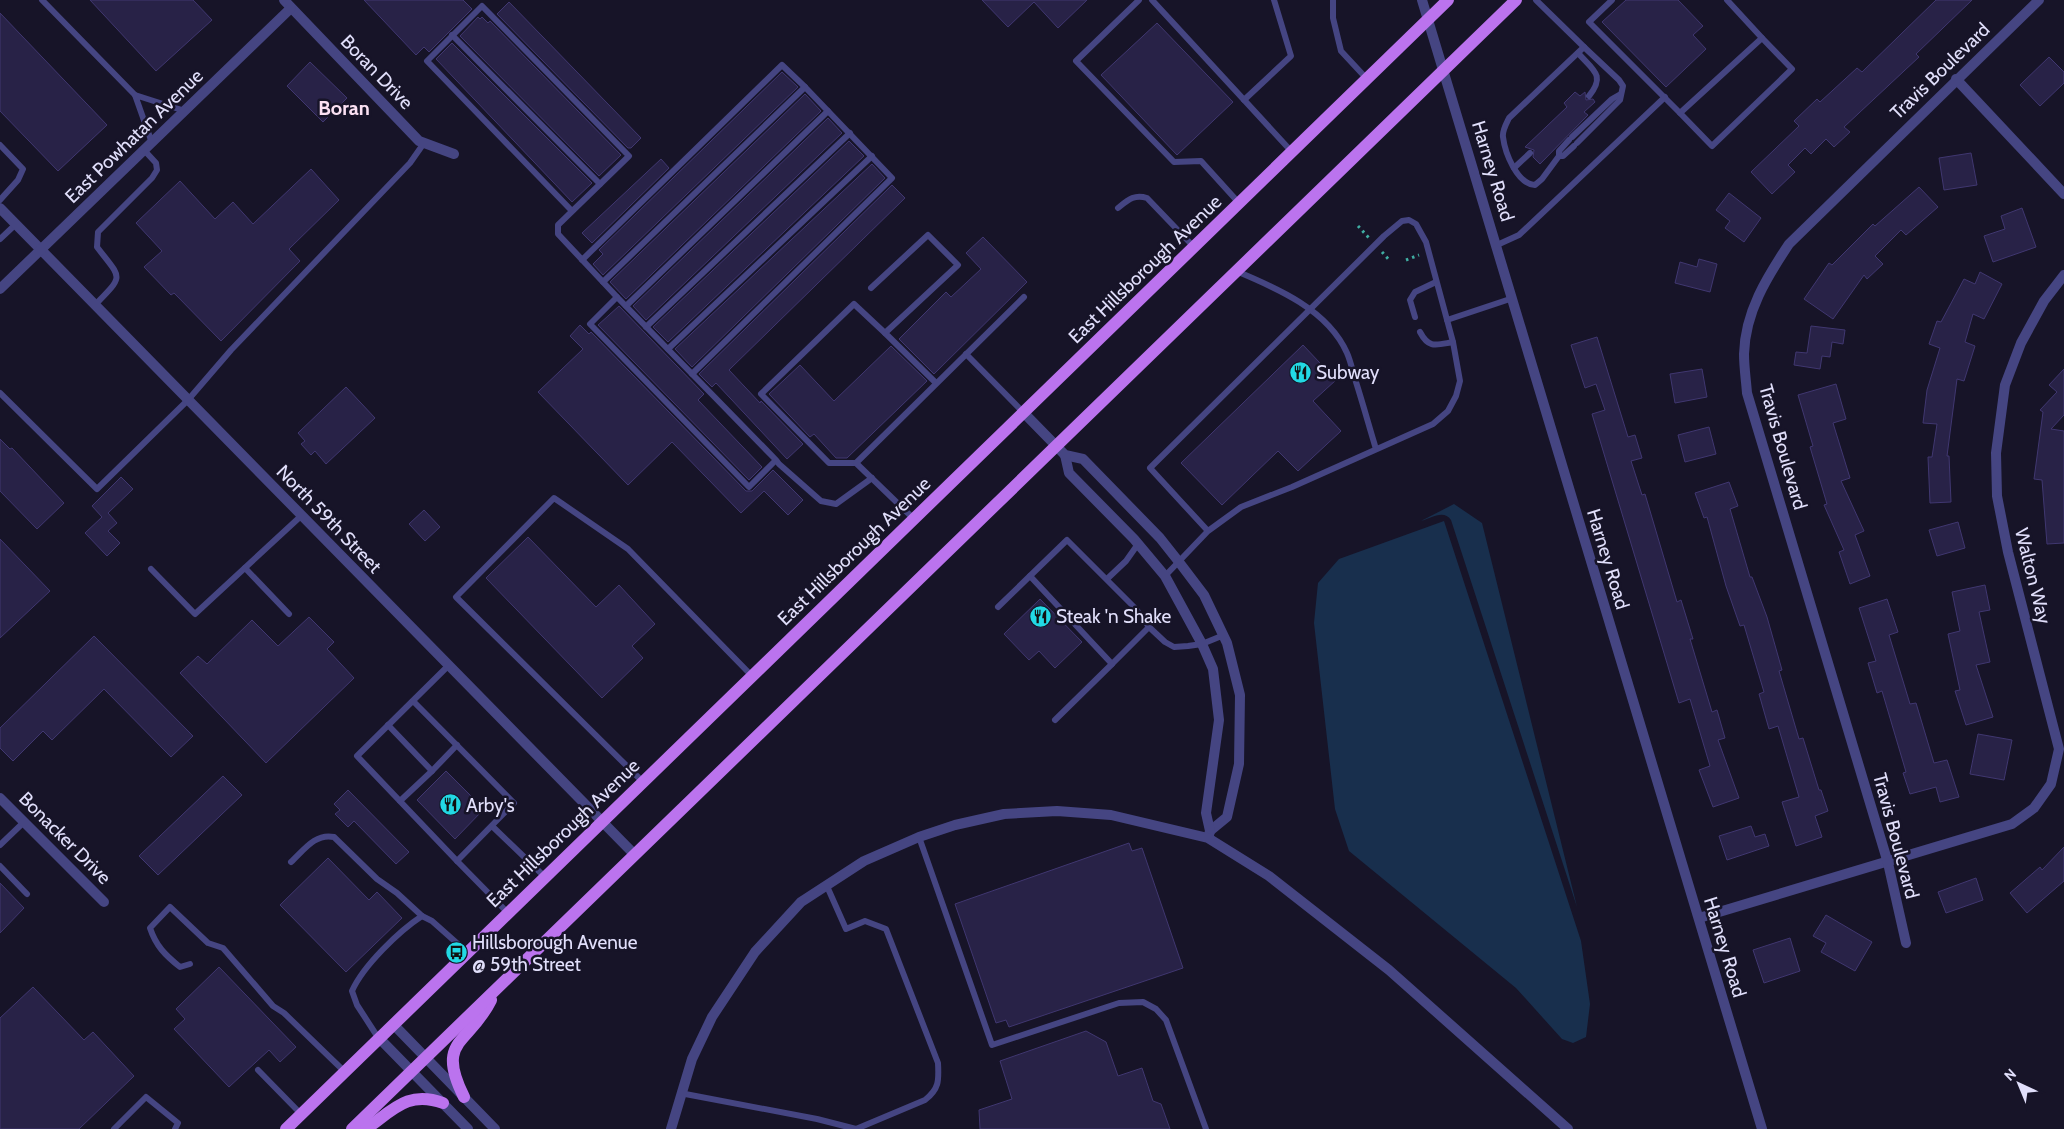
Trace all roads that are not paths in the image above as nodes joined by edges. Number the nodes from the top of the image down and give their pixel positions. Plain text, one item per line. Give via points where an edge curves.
1 (42, 0) edge
2 (1139, 0) edge
3 (1152, 0) edge
4 (1274, 0) edge
5 (1333, 0) edge
6 (1422, 0) edge
7 (1448, 0) edge
8 (1516, 0) edge
9 (1536, 0) edge
10 (1612, 0) edge
11 (1727, 0) edge
12 (2039, 0) edge
13 (287, 4) edge
14 (1429, 18) junction
15 (452, 35) junction
16 (1762, 38) junction
17 (1584, 47) junction
18 (1578, 53) junction
19 (1444, 69) junction
20 (1367, 79) junction
21 (1956, 79) junction
22 (805, 87) junction
23 (134, 95) junction
24 (1589, 96) dead end
25 (1665, 97) junction
26 (1244, 100) junction
27 (185, 111) junction
28 (828, 111) junction
29 (1680, 113) junction
30 (850, 133) junction
31 (424, 143) junction
32 (0, 145) edge
33 (148, 147) junction
34 (1292, 152) junction
35 (1530, 153) dead end
36 (454, 154) dead end
37 (872, 156) junction
38 (1514, 168) junction
39 (600, 184) junction
40 (2064, 194) edge
41 (0, 200) edge
42 (1239, 203) junction
43 (0, 208) edge
44 (1118, 208) dead end
45 (572, 211) junction
46 (16, 224) junction
47 (0, 240) edge
48 (1497, 245) junction
49 (1194, 247) junction
50 (41, 251) junction
51 (582, 260) junction
52 (1236, 271) junction
53 (2064, 275) edge
54 (603, 282) junction
55 (1436, 282) junction
56 (871, 288) dead end
57 (0, 289) edge
58 (617, 297) junction
59 (1024, 297) dead end
60 (1513, 298) junction
61 (94, 306) junction
62 (626, 306) junction
63 (1309, 309) junction
64 (1415, 317) dead end
65 (1447, 320) junction
66 (646, 327) junction
67 (1420, 332) dead end
68 (885, 333) junction
69 (1453, 342) junction
70 (668, 349) junction
71 (966, 354) junction
72 (692, 374) junction
73 (936, 383) junction
74 (0, 393) edge
75 (188, 400) junction
76 (1024, 413) junction
77 (1055, 446) junction
78 (1376, 449) junction
79 (1065, 455) junction
80 (776, 460) junction
81 (856, 463) junction
82 (872, 478) junction
83 (300, 516) junction
84 (914, 519) junction
85 (1208, 531) junction
86 (1138, 544) junction
87 (1179, 562) junction
88 (246, 568) junction
89 (151, 569) dead end
90 (1030, 576) junction
91 (1165, 576) junction
92 (1107, 579) junction
93 (998, 606) dead end
94 (290, 614) dead end
95 (1149, 627) junction
96 (1224, 635) junction
97 (1202, 644) junction
98 (1112, 664) junction
99 (448, 666) junction
100 (752, 676) junction
101 (413, 700) junction
102 (1055, 720) dead end
103 (388, 725) junction
104 (457, 745) junction
105 (432, 771) junction
106 (643, 782) junction
107 (0, 798) edge
108 (400, 801) junction
109 (24, 822) junction
110 (601, 822) junction
111 (492, 826) junction
112 (1209, 835) junction
113 (919, 837) junction
114 (0, 845) edge
115 (634, 854) junction
116 (457, 861) junction
117 (291, 862) dead end
118 (1888, 862) junction
119 (0, 866) edge
120 (545, 877) junction
121 (826, 884) junction
122 (27, 894) dead end
123 (104, 902) dead end
124 (508, 914) junction
125 (422, 916) junction
126 (1699, 918) junction
127 (1906, 943) dead end
128 (468, 952) junction
129 (190, 964) dead end
130 (496, 989) junction
131 (394, 1025) junction
132 (380, 1039) junction
133 (426, 1058) junction
134 (258, 1070) dead end
135 (412, 1071) junction
136 (345, 1072) junction
137 (680, 1093) junction
138 (464, 1097) junction
139 (443, 1103) junction
140 (302, 1114) junction
141 (114, 1129) edge
142 (175, 1129) edge
143 (286, 1129) edge
144 (352, 1129) edge
145 (366, 1129) edge
146 (468, 1129) edge
147 (495, 1129) edge
148 (671, 1129) edge
149 (856, 1129) edge
150 (1206, 1129) edge
151 (1568, 1129) edge
152 (1762, 1129) edge

1 - 23 lane
2 - 42 lane via 1076,61 1174,162 1201,161
3 - 26 lane
4 - 26 lane via 1291,56
5 - 20 lane via 1332,18 1341,51
6 - 14 street, Harney Road
7 - 14 main road, East Hillsborough Avenue
8 - 19 main road
9 - 17 lane
10 - 25 lane via 1589,22
11 - 16 lane
12 - 21 street, Travis Boulevard
13 - 27 street, East Powhatan Avenue
13 - 31 street, Boran Drive
14 - 19 street, Harney Road
14 - 20 main road, East Hillsborough Avenue
15 - 39 lane
15 - 39 lane via 482,6 496,20 629,156
15 - 45 lane via 427,61
16 - 29 lane
16 - 29 lane via 1792,69 1712,146
17 - 18 lane
17 - 38 lane via 1619,80 1623,86 1620,100 1573,142 1534,185 1520,179
18 - 24 lane via 1598,78 1598,85
18 - 38 lane via 1509,118 1503,137
19 - 48 street, Harney Road
19 - 52 main road
20 - 34 main road, East Hillsborough Avenue
21 - 40 street
21 - 118 street, Travis Boulevard via 1789,244 1767,277 1749,318 1744,354 1746,393
22 - 28 lane
22 - 51 lane via 782,65
22 - 54 lane
23 - 27 lane
23 - 33 lane
25 - 29 lane
25 - 48 lane via 1532,224 1519,235
26 - 34 lane
27 - 33 street, East Powhatan Avenue
28 - 30 lane
28 - 62 lane
30 - 37 lane
30 - 66 lane
31 - 36 street, Boran Drive
31 - 75 lane via 410,163 231,350
32 - 41 lane via 23,169 18,180
33 - 50 street, East Powhatan Avenue
33 - 61 lane via 158,170 98,232 97,247 114,267 117,276 115,285
34 - 42 main road, East Hillsborough Avenue
35 - 38 lane
37 - 70 lane
37 - 72 lane via 892,178
39 - 45 lane
42 - 49 main road, East Hillsborough Avenue
43 - 46 street, North 59th Street
44 - 49 lane via 1132,197 1147,198
45 - 51 lane via 558,225 558,234
46 - 47 lane
46 - 50 street, North 59th Street
48 - 60 street, Harney Road
49 - 76 main road, East Hillsborough Avenue
50 - 57 street, East Powhatan Avenue
50 - 61 street, North 59th Street
51 - 54 lane
52 - 63 lane via 1272,286
52 - 77 main road
53 - 118 street, Walton Way via 2044,301 2021,343 2005,385 1996,453 1997,496 2008,552 2059,749 2051,784 2034,808 2012,824
54 - 58 lane
55 - 63 lane via 1426,242 1416,224 1402,221
55 - 64 lane via 1415,292 1410,300
55 - 65 lane
56 - 68 lane via 928,234 958,265
58 - 62 lane
58 - 80 lane via 590,324 596,331 749,487
59 - 71 lane
60 - 65 lane
60 - 126 street, Harney Road
61 - 75 street, North 59th Street
62 - 66 lane
63 - 78 lane via 1324,321 1347,352
63 - 85 lane via 1150,468
65 - 69 lane
66 - 70 lane
67 - 69 lane via 1425,342 1435,346
68 - 73 lane
68 - 81 lane via 854,304 761,394 829,463
69 - 78 lane via 1460,381 1448,411 1433,424
70 - 72 lane
71 - 73 lane
71 - 76 lane
72 - 80 lane
73 - 81 lane
74 - 75 lane via 97,489
75 - 83 street, North 59th Street
76 - 77 street
76 - 84 main road, East Hillsborough Avenue
77 - 79 street
77 - 115 main road
78 - 85 lane via 1241,507
79 - 86 street via 1069,473
79 - 87 street via 1083,459
80 - 82 lane via 821,501 836,504
81 - 82 lane
82 - 84 lane
83 - 88 lane
83 - 99 street, North 59th Street
84 - 100 main road, East Hillsborough Avenue
85 - 87 lane
86 - 91 street
86 - 92 lane
87 - 91 lane
87 - 96 street via 1204,595
88 - 89 lane via 195,614
88 - 94 lane
90 - 92 lane via 1067,540
90 - 93 lane
90 - 98 lane
91 - 97 street
92 - 95 lane
95 - 97 lane via 1174,646
95 - 98 lane
96 - 97 lane
96 - 112 street via 1240,695 1239,764 1227,817
97 - 112 street via 1213,669 1219,720 1206,813
98 - 102 lane
99 - 101 lane
99 - 110 street, North 59th Street
100 - 106 main road, East Hillsborough Avenue
100 - 106 lane via 628,549 554,498 456,597
101 - 103 lane
101 - 104 lane
103 - 105 lane
103 - 108 lane via 357,756
104 - 105 lane
104 - 111 lane via 514,803
105 - 108 lane
106 - 110 main road, East Hillsborough Avenue
107 - 109 street, Bonacker Drive
108 - 116 lane
109 - 114 lane
109 - 123 street, Bonacker Drive
110 - 115 street, North 59th Street
110 - 120 main road, East Hillsborough Avenue
111 - 116 lane
111 - 120 lane
112 - 113 street via 1111,814 1057,811 1004,814
112 - 151 street via 1269,876 1389,970
113 - 121 street via 864,861
113 - 150 lane via 992,1045 1119,1003 1142,1002 1156,1009 1166,1020
115 - 130 main road
116 - 124 lane
117 - 125 lane via 317,838 334,837 377,879 397,892
118 - 126 street, Walton Way
118 - 127 street, Travis Boulevard
119 - 122 lane
120 - 124 main road, East Hillsborough Avenue
121 - 137 street via 784,918 735,980 708,1025
121 - 149 lane via 846,929 865,921 886,929 938,1063 939,1079 934,1092 925,1100
124 - 128 main road, East Hillsborough Avenue
125 - 128 lane
125 - 132 lane via 358,977 352,990 357,1005
126 - 152 street, Harney Road
128 - 131 main road, East Hillsborough Avenue
129 - 136 lane via 180,966 155,943 150,928 170,907 208,943 222,948 272,1006 284,1013
130 - 133 main road
130 - 138 main road via 485,1011 453,1052 455,1079
131 - 132 main road, East Hillsborough Avenue
131 - 133 street
132 - 135 street
132 - 136 main road, East Hillsborough Avenue
133 - 135 main road
133 - 138 street
134 - 140 lane
135 - 139 street
135 - 144 main road
136 - 140 main road, East Hillsborough Avenue
137 - 148 street
137 - 149 lane via 817,1118
138 - 147 street
139 - 145 main road via 414,1098 398,1105
139 - 146 street
140 - 143 main road, East Hillsborough Avenue
141 - 142 lane via 146,1097 178,1123

